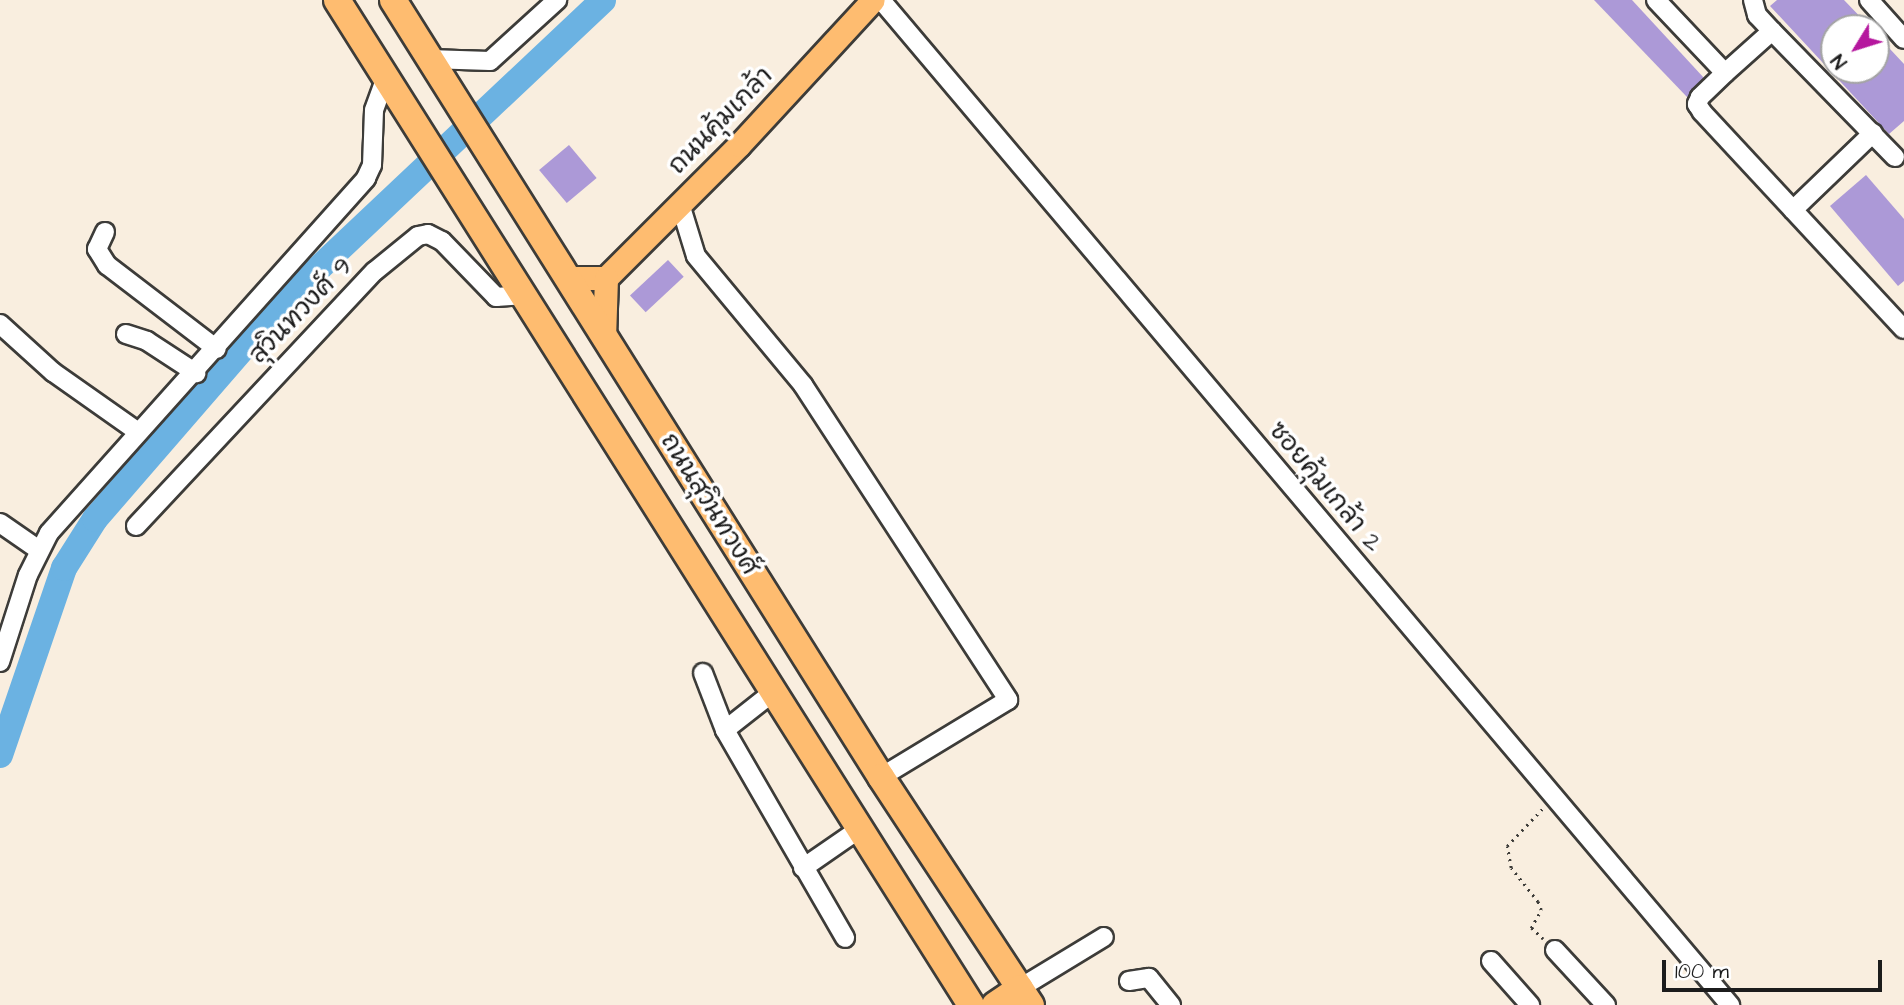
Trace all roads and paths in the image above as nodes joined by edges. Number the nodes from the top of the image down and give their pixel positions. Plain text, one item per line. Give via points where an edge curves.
1 (337, 0) edge
2 (393, 0) edge
3 (558, 0) edge
4 (873, 0) edge
5 (881, 0) edge
6 (1656, 0) edge
7 (1753, 0) edge
8 (1869, 0) edge
9 (1772, 31) junction
10 (1904, 39) edge
11 (429, 59) junction
12 (1725, 73) junction
13 (386, 77) junction
14 (1873, 133) junction
15 (1895, 157) dead end
16 (680, 204) junction
17 (1793, 210) junction
18 (106, 232) dead end
19 (567, 278) junction
20 (606, 278) junction
21 (525, 295) junction
22 (0, 324) edge
23 (1904, 329) edge
24 (126, 334) dead end
25 (604, 338) junction
26 (217, 349) junction
27 (196, 373) junction
28 (138, 432) junction
29 (0, 523) edge
30 (136, 526) dead end
31 (39, 550) junction
32 (7, 614) edge
33 (0, 662) edge
34 (703, 673) dead end
35 (772, 693) junction
36 (724, 730) junction
37 (881, 777) junction
38 (1554, 799) junction
39 (858, 830) junction
40 (803, 868) junction
41 (1104, 937) dead end
42 (845, 938) dead end
43 (1555, 950) joint
44 (1491, 961) dead end
45 (1129, 981) dead end
46 (1026, 996) edge
47 (971, 1005) edge
48 (995, 1005) edge
49 (1171, 1005) edge
50 (1530, 1005) edge
51 (1606, 1005) edge
52 (1730, 1005) edge

1 - 13 highway, ถนนสุวินทวงศ์
2 - 11 highway, ถนนสุวินทวงศ์
3 - 11 street via 490,61
4 - 16 main road, ถนนคุ้มเกล้า
5 - 38 street, ซอยคุ้มเกล้า 2
6 - 12 street
7 - 9 street via 1757,15
8 - 10 street
9 - 12 street
9 - 14 street
11 - 19 highway, ถนนสุวินทวงศ์
12 - 17 street via 1697,104
13 - 21 highway, ถนนสุวินทวงศ์
13 - 26 street via 374,110 372,165 366,178 249,306
14 - 15 street
14 - 17 street
16 - 20 main road, ถนนคุ้มเกล้า
16 - 37 street via 696,256 815,403 1008,700
17 - 23 street
18 - 26 street via 97,249 107,265
19 - 20 main road
19 - 25 highway, ถนนสุวินทวงศ์
20 - 25 main road
21 - 30 street, สุวินทวงศ์ 9 via 496,297 442,241 428,234 418,236 366,281
21 - 35 highway, ถนนสุวินทวงศ์
22 - 28 street via 53,372
24 - 27 street via 147,341
25 - 37 highway, ถนนสุวินทวงศ์
26 - 27 street
27 - 28 street
28 - 31 street via 76,497
29 - 31 street
31 - 32 street
32 - 33 street
34 - 36 street
35 - 36 street
35 - 39 highway, ถนนสุวินทวงศ์
36 - 40 street
37 - 46 highway, ถนนสุวินทวงศ์
38 - 43 path via 1507,846 1507,859 1541,910 1531,928
38 - 52 street, ซอยคุ้มเกล้า 2
39 - 40 street
39 - 47 highway, ถนนสุวินทวงศ์
40 - 42 street
41 - 46 street
43 - 51 street
44 - 50 street
45 - 49 street via 1149,978
46 - 48 highway

